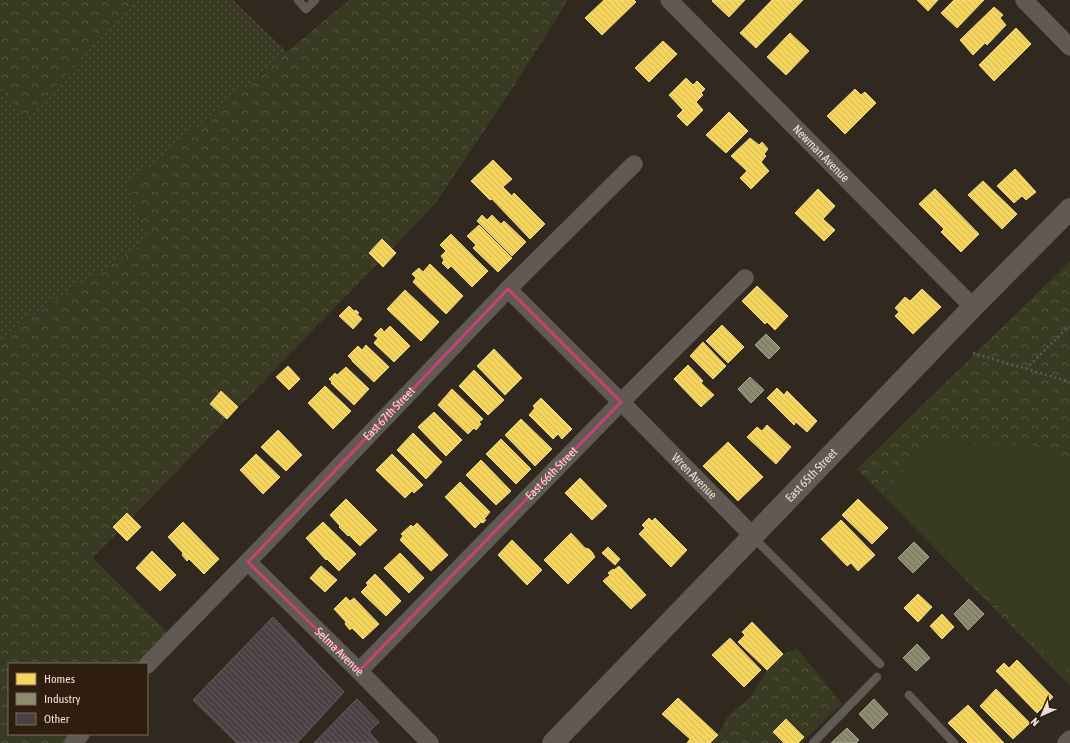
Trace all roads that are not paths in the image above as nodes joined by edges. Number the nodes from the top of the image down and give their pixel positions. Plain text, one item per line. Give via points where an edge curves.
1 (298, 0) edge
2 (315, 0) edge
3 (669, 0) edge
4 (1024, 0) edge
5 (1070, 47) edge
6 (634, 164) dead end
7 (1070, 209) edge
8 (745, 278) dead end
9 (508, 290) junction
10 (973, 307) junction
11 (621, 402) junction
12 (753, 536) junction
13 (248, 562) junction
14 (148, 664) edge
15 (880, 664) dead end
16 (359, 671) junction
17 (877, 677) dead end
18 (909, 695) dead end
19 (80, 735) edge
20 (1070, 739) edge
21 (73, 743) edge
22 (430, 743) edge
23 (553, 743) edge
24 (813, 743) edge
25 (954, 743) edge
26 (1066, 743) edge

1 - 2 lane via 306,9
3 - 10 street, Newman Avenue
4 - 5 street
6 - 9 street, East 67th Street
7 - 10 street, East 65th Street
8 - 11 street, East 66th Street
9 - 11 street, Wren Avenue
9 - 13 street, East 67th Street
10 - 12 street, East 65th Street
11 - 12 street, Wren Avenue
11 - 16 street, East 66th Street
12 - 15 lane, Wren Avenue
12 - 23 street, East 65th Street
13 - 14 street, East 67th Street
13 - 16 street, Selma Avenue
16 - 22 street, Selma Avenue
17 - 24 lane
18 - 25 lane
19 - 21 street
20 - 26 street

